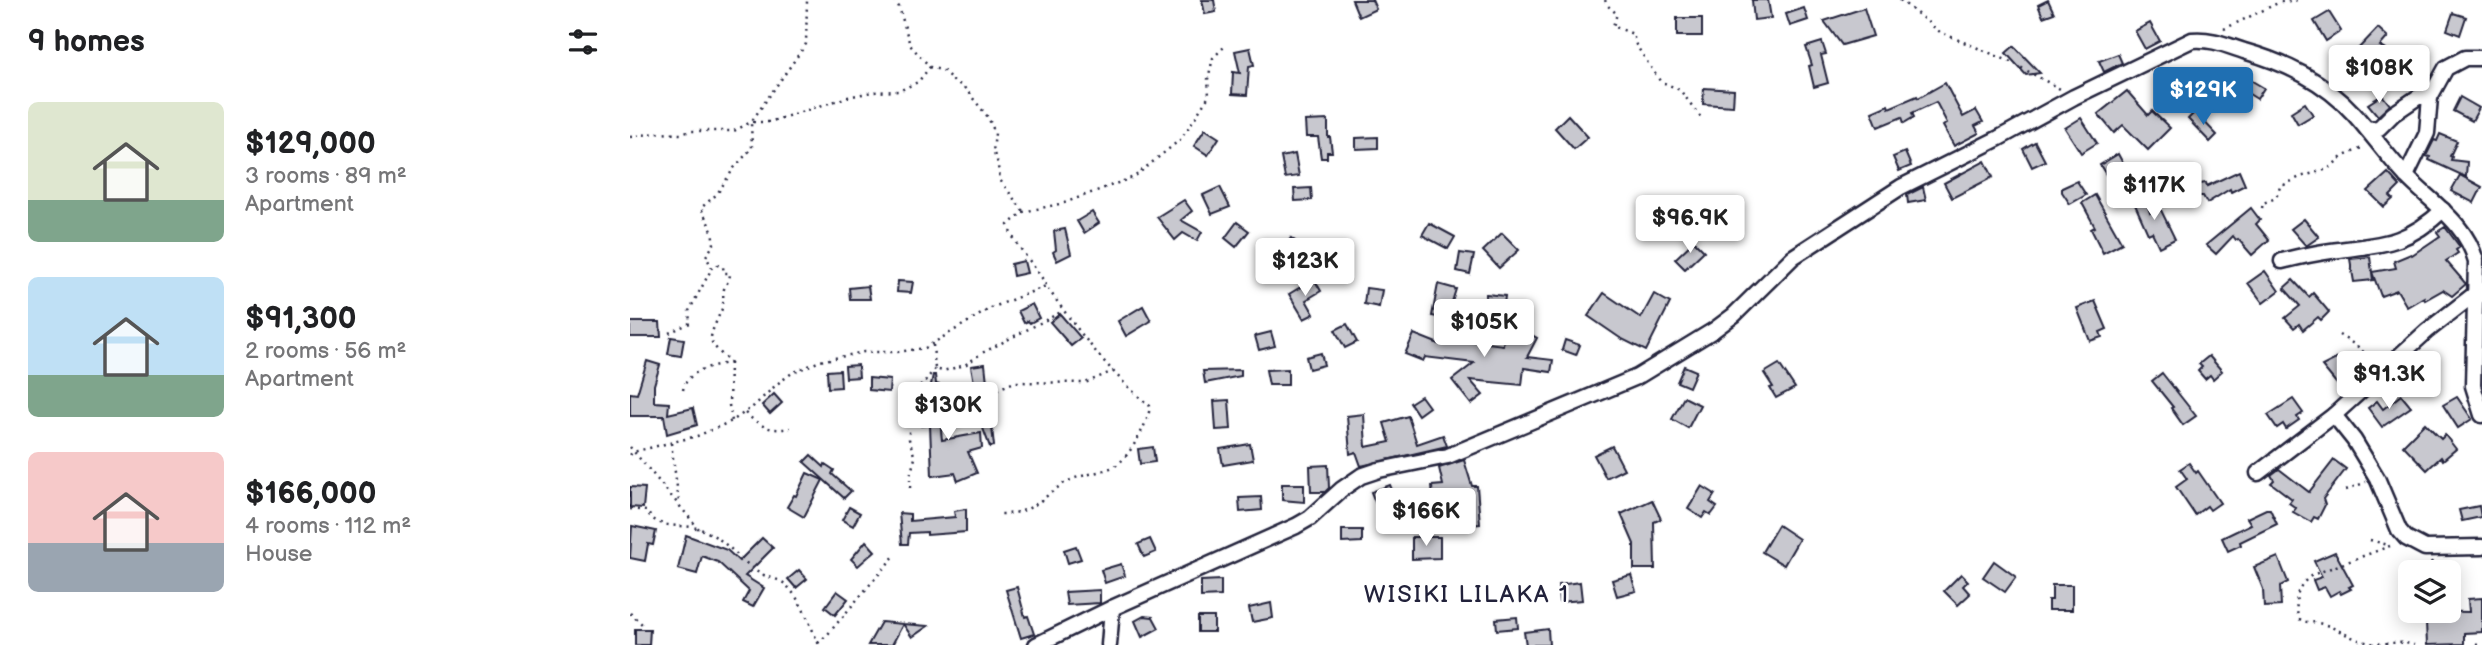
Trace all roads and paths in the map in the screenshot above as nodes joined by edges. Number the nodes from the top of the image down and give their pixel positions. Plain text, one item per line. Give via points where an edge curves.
1 (807, 0) edge
2 (894, 0) edge
3 (1605, 0) edge
4 (1900, 0) edge
5 (2299, 0) edge
6 (2204, 39) junction
7 (1225, 47) dead end
8 (2482, 58) edge
9 (930, 67) junction
10 (2074, 97) junction
11 (2430, 97) junction
12 (1702, 119) dead end
13 (751, 122) junction
14 (2371, 134) junction
15 (630, 136) edge
16 (2406, 176) junction
17 (2262, 208) dead end
18 (2443, 210) junction
19 (1023, 212) junction
20 (2282, 261) dead end
21 (712, 268) junction
22 (1046, 286) junction
23 (2476, 293) junction
24 (1064, 311) junction
25 (669, 333) dead end
26 (2339, 335) dead end
27 (933, 345) junction
28 (730, 363) junction
29 (935, 369) junction
30 (1113, 371) junction
31 (2381, 373) junction
32 (997, 389) dead end
33 (683, 390) dead end
34 (746, 412) junction
35 (2334, 415) junction
36 (2482, 415) edge
37 (732, 421) junction
38 (790, 428) dead end
39 (671, 443) junction
40 (630, 447) edge
41 (632, 453) edge
42 (2258, 473) dead end
43 (2377, 478) junction
44 (910, 488) dead end
45 (2346, 490) dead end
46 (679, 502) junction
47 (630, 509) edge
48 (1001, 514) dead end
49 (699, 529) junction
50 (2390, 546) dead end
51 (2482, 547) edge
52 (895, 555) dead end
53 (1112, 608) junction
54 (630, 613) edge
55 (642, 624) dead end
56 (2482, 643) edge
57 (818, 644) edge
58 (1036, 645) edge
59 (1109, 645) edge
60 (2414, 645) edge
61 (2476, 645) edge

1 - 13 path via 806,44
2 - 9 path via 910,45
3 - 12 path via 1617,14 1613,26 1633,34 1660,81 1680,90
4 - 10 path via 1940,32 2011,62
5 - 6 path via 2280,2
6 - 10 street via 2180,44
6 - 14 street via 2292,67 2338,98
7 - 19 path via 1213,58 1209,96 1181,139 1134,177 1064,203
8 - 11 street via 2465,58 2446,68
9 - 13 path via 918,82 899,91 848,97 769,122
9 - 19 path via 944,71 963,86 983,110 995,133 993,152 1000,180
10 - 53 street via 1901,187 1794,257 1714,330 1637,377 1448,456 1361,476 1296,526
11 - 14 street via 2418,97
11 - 16 street via 2427,133
13 - 15 path via 734,131
13 - 21 path via 752,148 701,208 712,231 713,244 706,256
14 - 16 street
14 - 17 path via 2362,149 2328,169 2280,187 2276,198
16 - 18 street
18 - 20 street via 2423,228 2389,244
18 - 23 street via 2472,244
19 - 22 path via 1009,225 1011,234
21 - 25 path via 689,311 690,323
21 - 28 path via 718,265 730,273 722,310 711,331 715,350
22 - 24 path
22 - 27 path via 992,308
23 - 31 street
23 - 36 street via 2473,386
24 - 29 path via 965,365
24 - 30 path
26 - 31 path via 2371,357
27 - 29 path
27 - 34 path via 820,361 792,373
28 - 33 path via 695,373
28 - 37 path
29 - 44 path via 919,388 909,427 915,458
30 - 32 path via 1084,383 1016,382
30 - 48 path via 1150,406 1147,421 1124,457 1116,465 1064,483 1045,500 1016,514
31 - 35 street
34 - 37 path
34 - 38 path via 766,428
35 - 42 street
35 - 43 street
37 - 39 path
39 - 41 path
39 - 46 path
40 - 41 path
41 - 46 path
43 - 45 path
43 - 51 street via 2406,538 2425,548
46 - 49 path
47 - 49 path via 647,512 663,524
49 - 57 path via 722,541 757,572 784,583 803,608
50 - 60 path via 2312,575 2296,592 2298,618 2372,644
52 - 57 path
53 - 58 street
53 - 59 street
54 - 55 path
56 - 61 path

